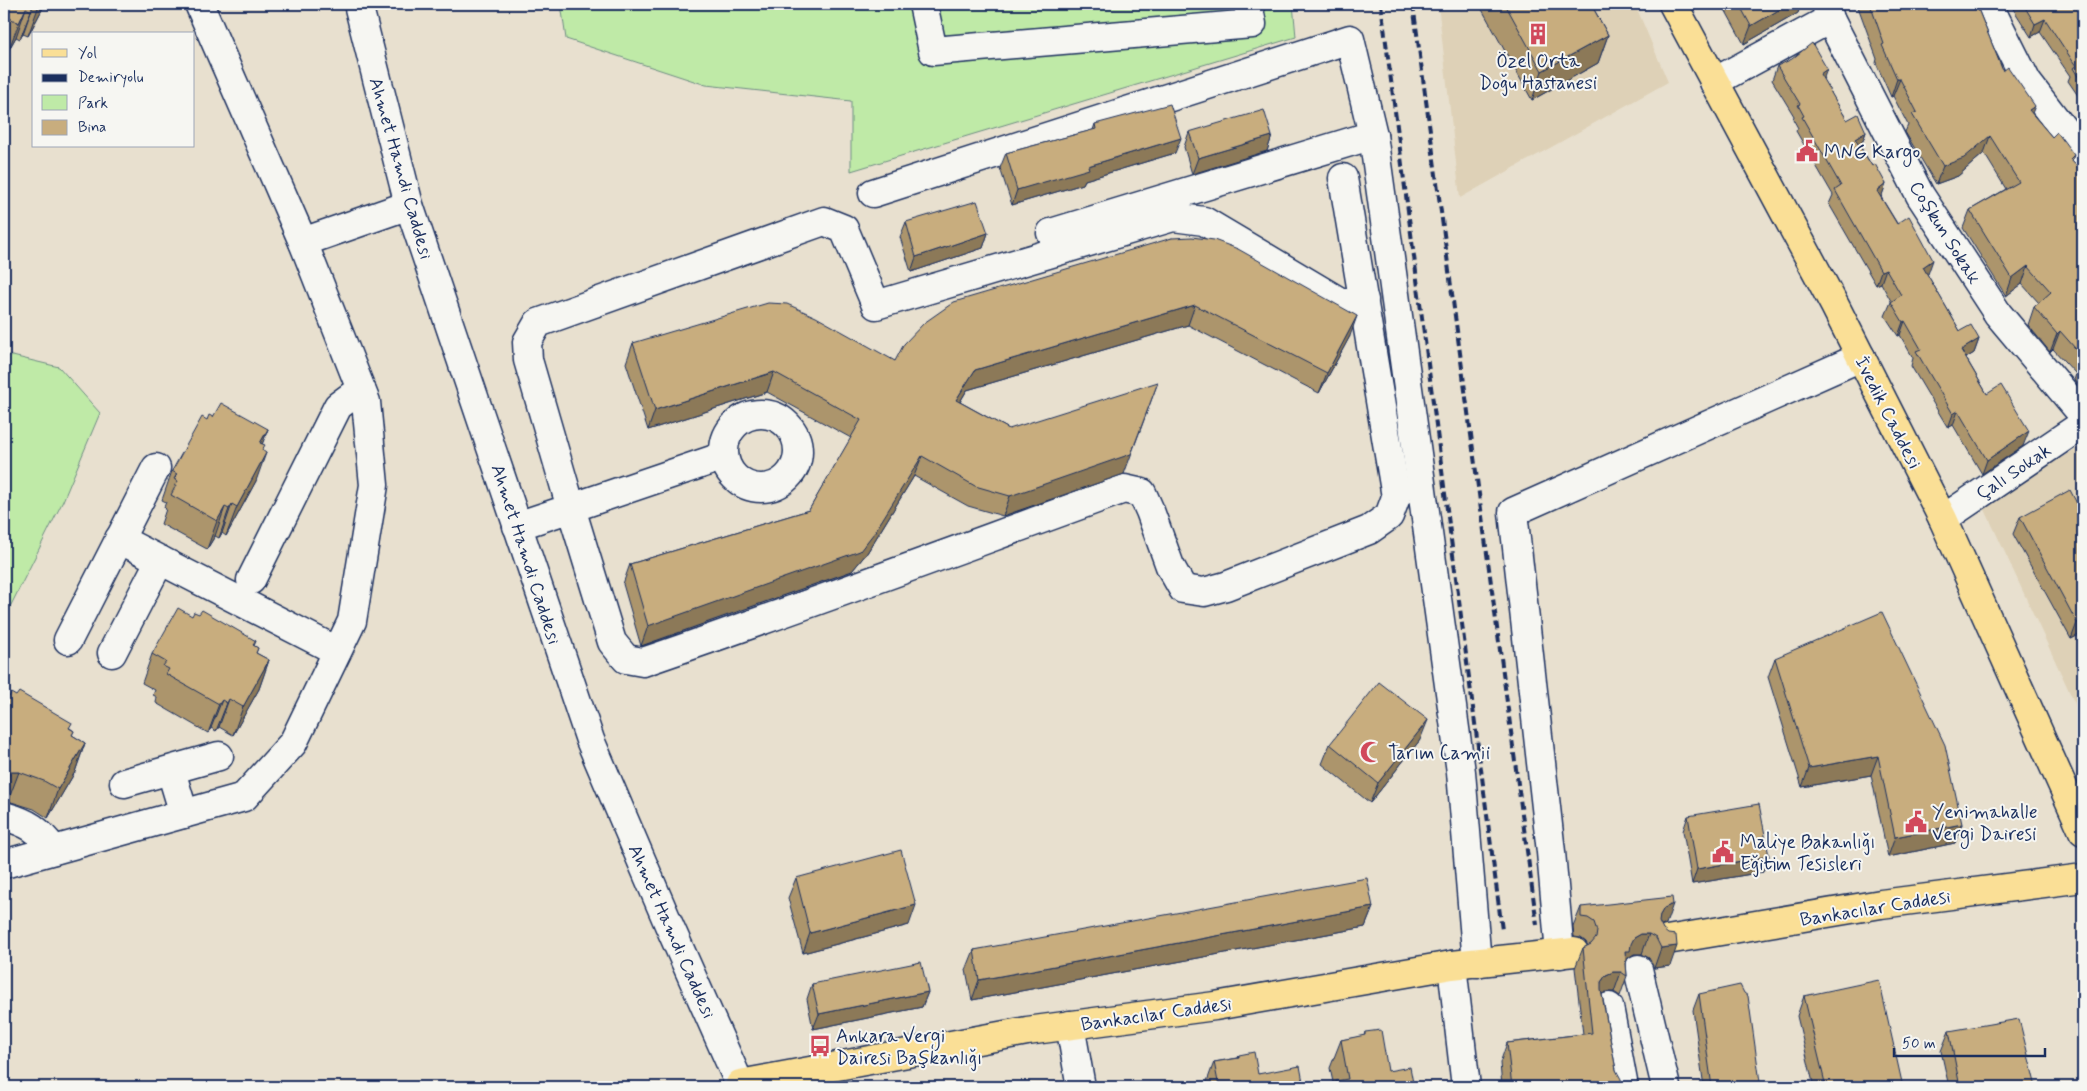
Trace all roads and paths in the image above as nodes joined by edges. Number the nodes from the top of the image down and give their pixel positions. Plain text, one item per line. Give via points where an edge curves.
1 (199, 4) edge
2 (358, 4) edge
3 (923, 4) edge
4 (1248, 4) edge
5 (1673, 4) edge
6 (1988, 4) edge
7 (1828, 11) edge
8 (1714, 82) junction
9 (1373, 135) junction
10 (2083, 155) edge
11 (1343, 178) dead end
12 (872, 193) dead end
13 (409, 205) junction
14 (303, 242) junction
15 (1014, 244) dead end
16 (1364, 300) junction
17 (1861, 356) junction
18 (361, 389) junction
19 (2083, 414) edge
20 (2083, 424) edge
21 (724, 456) dead end
22 (156, 468) dead end
23 (571, 508) junction
24 (1943, 519) junction
25 (517, 526) junction
26 (119, 539) junction
27 (160, 560) junction
28 (251, 580) dead end
29 (68, 640) dead end
30 (337, 651) junction
31 (112, 653) dead end
32 (219, 756) dead end
33 (171, 770) junction
34 (124, 783) dead end
35 (184, 814) junction
36 (4, 816) edge
37 (2083, 831) edge
38 (54, 850) junction
39 (4, 864) edge
40 (2083, 878) edge
41 (1668, 940) edge
42 (1567, 953) joint
43 (1464, 964) junction
44 (1638, 969) dead end
45 (1610, 1007) dead end
46 (1070, 1025) junction
47 (741, 1086) edge
48 (1081, 1087) edge
49 (1466, 1087) edge
50 (1624, 1087) edge
51 (1666, 1087) edge

1 - 14 street
2 - 13 street, Ahmet Hamdi Caddesi
3 - 4 street via 932,51 1252,24
5 - 8 main road, İvedik Caddesi
6 - 10 street via 2027,82
7 - 8 street
7 - 19 street, Coşkun Sokak via 1920,195 1998,314
8 - 17 main road, İvedik Caddesi
9 - 12 street via 1350,40
9 - 15 street
9 - 43 street via 1461,772
11 - 16 street
13 - 14 street
13 - 25 street, Ahmet Hamdi Caddesi
14 - 18 street
16 - 23 street via 1342,303 1204,221 1174,218 876,305 844,228 824,221 538,323 527,342 528,360
16 - 23 street via 1396,497 1390,516 1369,530 1204,592 1184,589 1170,566 1142,493 1124,489 643,662 626,659 612,642
17 - 24 main road, İvedik Caddesi
17 - 42 street via 1513,512 1551,852
18 - 28 street via 338,406
18 - 30 street via 366,402 374,485 352,621
20 - 24 street, Çalı Sokak
21 - 23 street
22 - 26 street
23 - 25 street
24 - 37 main road, İvedik Caddesi
25 - 47 street, Ahmet Hamdi Caddesi via 590,740
26 - 27 street
26 - 29 street
27 - 30 street
27 - 31 street
30 - 35 street via 293,743 244,797
32 - 33 street
33 - 34 street
33 - 35 street
35 - 38 street
36 - 38 street via 41,833
38 - 39 street
40 - 41 main road, Bankacılar Caddesi via 1881,904
42 - 43 main road, Bankacılar Caddesi
43 - 46 main road, Bankacılar Caddesi via 1215,1006
43 - 49 street
44 - 51 street
45 - 50 street
46 - 47 main road, Bankacılar Caddesi
46 - 48 street

